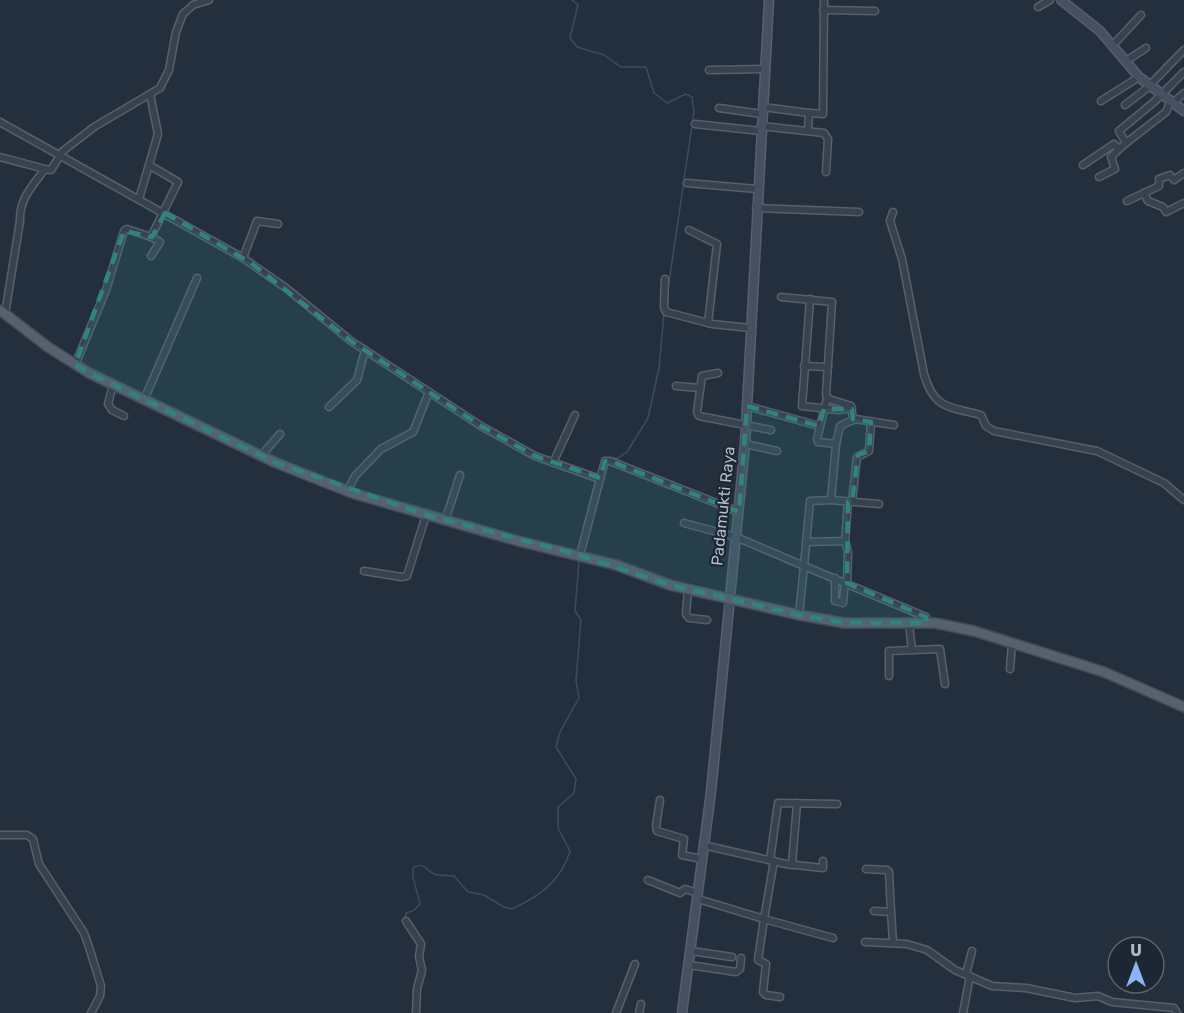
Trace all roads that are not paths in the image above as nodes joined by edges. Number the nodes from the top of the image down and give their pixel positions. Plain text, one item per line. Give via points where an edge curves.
1 (209, 0) edge
2 (769, 0) edge
3 (824, 0) edge
4 (1050, 0) edge
5 (1061, 0) edge
6 (1038, 7) dead end
7 (824, 10) junction
8 (875, 11) dead end
9 (1141, 15) dead end
10 (1113, 45) junction
11 (1146, 48) dead end
12 (1184, 50) edge
13 (1126, 61) junction
14 (764, 69) junction
15 (709, 70) dead end
16 (1184, 72) edge
17 (1137, 77) junction
18 (1148, 87) junction
19 (1184, 93) edge
20 (150, 94) junction
21 (1158, 98) junction
22 (1101, 100) dead end
23 (1171, 103) junction
24 (1125, 105) dead end
25 (719, 108) dead end
26 (762, 111) junction
27 (1184, 111) edge
28 (809, 113) junction
29 (0, 122) edge
30 (695, 124) dead end
31 (761, 129) junction
32 (808, 130) junction
33 (1126, 143) junction
34 (1119, 149) junction
35 (61, 156) junction
36 (0, 157) edge
37 (149, 165) junction
38 (1083, 165) dead end
39 (45, 170) junction
40 (826, 172) dead end
41 (1184, 173) edge
42 (1099, 177) dead end
43 (687, 183) dead end
44 (757, 189) junction
45 (1144, 193) junction
46 (140, 199) junction
47 (1127, 201) dead end
48 (1184, 202) edge
49 (756, 208) junction
50 (859, 212) dead end
51 (893, 212) dead end
52 (165, 213) junction
53 (278, 224) dead end
54 (689, 230) dead end
55 (152, 237) junction
56 (151, 256) dead end
57 (243, 258) junction
58 (197, 278) dead end
59 (665, 279) dead end
60 (781, 297) dead end
61 (810, 299) junction
62 (3, 312) edge
63 (708, 324) junction
64 (750, 328) junction
65 (364, 350) junction
66 (75, 365) junction
67 (804, 366) junction
68 (828, 368) junction
69 (718, 373) dead end
70 (113, 384) junction
71 (676, 386) dead end
72 (700, 388) junction
73 (429, 392) junction
74 (826, 398) junction
75 (144, 399) junction
76 (747, 406) junction
77 (329, 407) dead end
78 (824, 409) junction
79 (852, 409) junction
80 (575, 415) dead end
81 (124, 417) dead end
82 (853, 420) junction
83 (871, 422) junction
84 (746, 424) junction
85 (894, 425) dead end
86 (819, 426) junction
87 (771, 430) dead end
88 (280, 434) dead end
89 (745, 444) junction
90 (836, 444) junction
91 (777, 451) dead end
92 (261, 456) junction
93 (553, 463) junction
94 (460, 475) dead end
95 (600, 478) junction
96 (347, 492) junction
97 (831, 500) junction
98 (1184, 500) edge
99 (850, 502) junction
100 (879, 504) dead end
101 (739, 512) junction
102 (426, 515) junction
103 (445, 521) junction
104 (684, 523) dead end
105 (736, 537) junction
106 (845, 541) junction
107 (806, 542) junction
108 (580, 555) junction
109 (804, 566) junction
110 (364, 571) dead end
111 (835, 578) junction
112 (846, 583) junction
113 (688, 589) junction
114 (728, 597) junction
115 (799, 615) junction
116 (707, 620) dead end
117 (928, 623) junction
118 (909, 624) junction
119 (1011, 644) junction
120 (912, 650) junction
121 (1010, 669) dead end
122 (889, 676) dead end
123 (945, 684) dead end
124 (1184, 707) edge
125 (660, 800) dead end
126 (797, 803) junction
127 (837, 804) dead end
128 (0, 837) edge
129 (703, 844) junction
130 (702, 859) junction
131 (772, 861) junction
132 (823, 861) dead end
133 (792, 865) junction
134 (866, 869) dead end
135 (648, 880) dead end
136 (698, 896) junction
137 (874, 910) dead end
138 (891, 912) junction
139 (764, 919) junction
140 (406, 921) dead end
141 (833, 938) dead end
142 (865, 942) dead end
143 (893, 942) junction
144 (690, 951) junction
145 (972, 951) dead end
146 (732, 957) dead end
147 (741, 958) dead end
148 (635, 964) dead end
149 (689, 965) junction
150 (968, 975) junction
151 (780, 997) dead end
152 (641, 1004) dead end
153 (91, 1013) edge
154 (416, 1013) edge
155 (616, 1013) edge
156 (639, 1013) edge
157 (682, 1013) edge
158 (963, 1013) edge
159 (1177, 1013) edge

1 - 20 street via 193,5 183,14 170,70 160,88
2 - 14 street, Padamukti Raya
3 - 7 street
4 - 6 street
5 - 10 street
7 - 8 street
7 - 28 street via 823,114
9 - 10 street
10 - 13 street
11 - 13 street
12 - 18 street
13 - 17 street
14 - 15 street
14 - 26 street, Padamukti Raya
16 - 21 street
17 - 18 street
17 - 22 street
18 - 21 street
18 - 24 street
19 - 23 street
20 - 35 street via 94,127
20 - 37 street via 158,134
21 - 23 street
21 - 33 street via 1119,131
23 - 27 street
23 - 33 street via 1166,112
25 - 26 street
26 - 28 street
26 - 31 street, Padamukti Raya
28 - 32 street
29 - 35 street
30 - 31 street
31 - 32 street
31 - 44 street, Padamukti Raya
32 - 40 street via 824,133 828,139
33 - 34 street
34 - 38 street via 1114,144
34 - 42 street via 1111,157 1115,169
35 - 39 street via 51,170
35 - 46 street
36 - 39 street
37 - 46 street
37 - 52 street via 178,181
39 - 62 street via 19,207 20,221
41 - 45 street via 1174,180 1170,175 1159,179 1159,186
43 - 44 street
44 - 49 street, Padamukti Raya
45 - 47 street
45 - 48 street via 1148,201 1166,212
46 - 52 street
49 - 50 street
49 - 64 street, Padamukti Raya
51 - 98 street via 890,220 902,259 927,386 943,405 954,411 981,415 986,426 994,431 1097,451 1164,483
52 - 55 street
52 - 57 street
53 - 57 street via 257,221
54 - 63 street via 717,244
55 - 56 street via 160,242
55 - 66 street via 124,231 106,290
57 - 65 street
58 - 75 street
59 - 63 street via 666,312
60 - 61 street
61 - 67 street
61 - 68 street via 832,302
62 - 66 main road
63 - 64 street
64 - 76 street, Padamukti Raya
65 - 73 street
65 - 77 street via 357,380
66 - 70 main road
67 - 68 street
67 - 78 street via 802,406
68 - 74 street
69 - 72 street via 703,375
70 - 75 main road
70 - 81 street via 109,407
71 - 72 street
72 - 84 street via 699,416
73 - 93 street via 481,426
73 - 96 street via 413,432 381,449 355,476
74 - 78 street
74 - 79 street via 849,404
75 - 92 main road
76 - 84 street, Padamukti Raya
76 - 86 street
78 - 79 street
78 - 86 street
79 - 82 street
80 - 93 street
82 - 83 street
82 - 90 street via 840,426
83 - 85 street
83 - 99 street via 869,451 857,457
84 - 87 street
84 - 89 street, Padamukti Raya
86 - 90 street via 818,442
88 - 92 street
89 - 91 street
89 - 101 street, Padamukti Raya
90 - 97 street
92 - 96 main road
93 - 95 street
94 - 103 street
95 - 101 street via 605,461 610,461
95 - 108 street
96 - 102 main road
97 - 99 street
97 - 107 street via 810,501
99 - 100 street
99 - 106 street
101 - 105 street, Padamukti Raya
102 - 103 main road
102 - 110 street via 407,576
103 - 108 main road
104 - 105 street
105 - 109 street
105 - 114 street, Padamukti Raya
106 - 107 street
106 - 112 street
107 - 109 street
108 - 113 main road
109 - 111 street
109 - 115 street
111 - 112 street
111 - 112 street via 835,600 843,603
112 - 117 street via 926,617
113 - 114 main road
113 - 116 street via 686,614 689,618
114 - 115 main road
114 - 129 street, Padamukti Raya
115 - 118 main road via 844,623
117 - 118 main road
117 - 119 main road via 974,631
118 - 120 street
119 - 121 street
119 - 124 main road via 1104,672
120 - 122 street via 889,651
120 - 123 street via 941,650
125 - 130 street via 657,831 684,839 682,855
126 - 127 street
126 - 131 street via 777,803
126 - 133 street
128 - 153 street via 27,835 33,839 39,864 84,933 101,986
129 - 130 street, Padamukti Raya
129 - 131 street
130 - 136 street, Padamukti Raya
131 - 133 street
131 - 139 street
132 - 133 street via 822,868
134 - 138 street via 889,872
135 - 136 street
136 - 139 street
136 - 144 street, Padamukti Raya
137 - 138 street
138 - 143 street
139 - 141 street
139 - 151 street via 757,953 758,960 766,964 763,992
140 - 154 street via 421,944
142 - 143 street
143 - 150 street via 927,950
144 - 146 street
144 - 149 street, Padamukti Raya
145 - 150 street
147 - 149 street via 738,972
148 - 155 street
149 - 157 street, Padamukti Raya
150 - 158 street
150 - 159 street via 992,986 1075,998 1098,996 1112,1002 1174,1008
152 - 156 street

